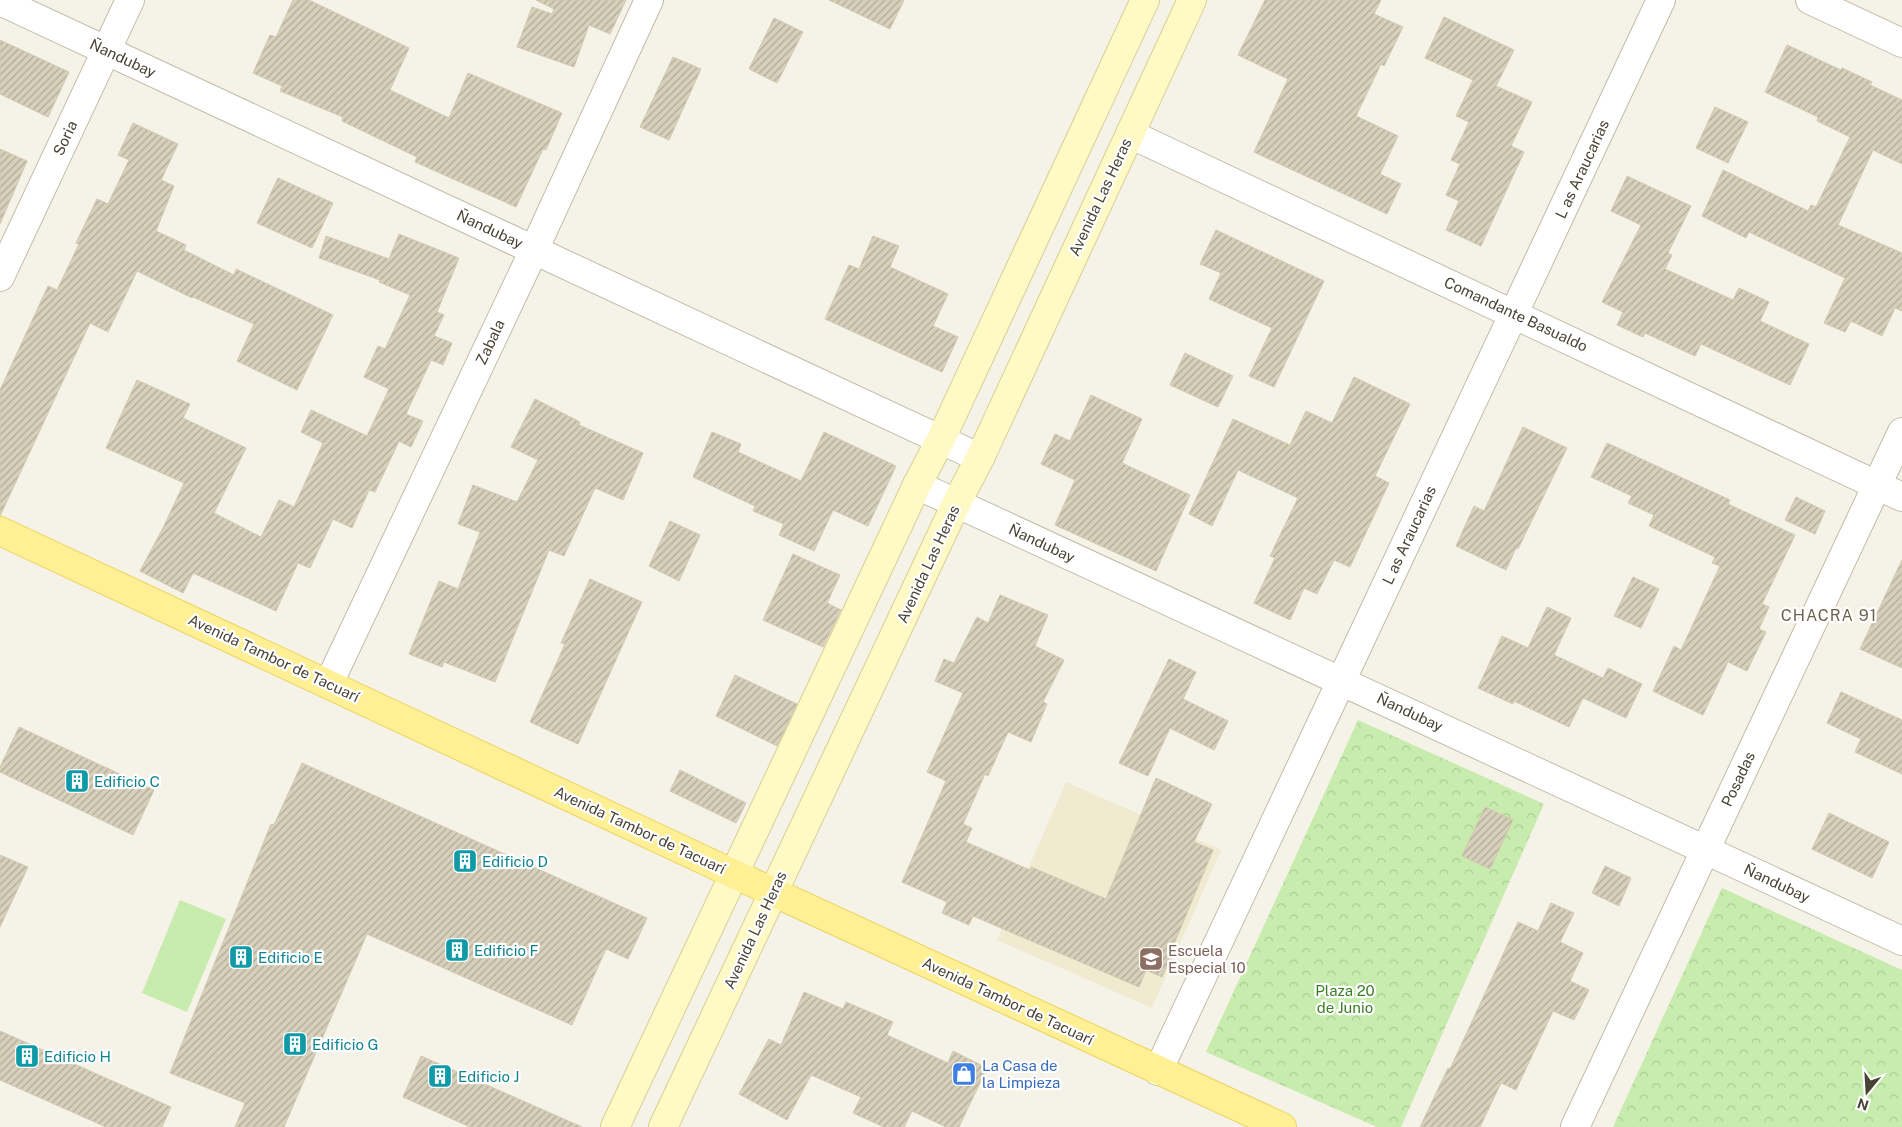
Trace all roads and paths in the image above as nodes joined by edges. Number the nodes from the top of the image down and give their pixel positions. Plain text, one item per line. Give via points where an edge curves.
1 (130, 0) edge
2 (649, 0) edge
3 (1192, 0) edge
4 (1661, 0) edge
5 (1810, 0) edge
6 (0, 1) edge
7 (1141, 1) edge
8 (1902, 43) edge
9 (107, 51) junction
10 (1130, 134) junction
11 (534, 250) junction
12 (0, 276) edge
13 (1514, 313) junction
14 (1902, 432) edge
15 (941, 439) junction
16 (980, 458) junction
17 (917, 485) junction
18 (1877, 485) junction
19 (1902, 497) edge
20 (956, 504) junction
21 (0, 531) edge
22 (1341, 680) junction
23 (329, 683) junction
24 (1705, 850) junction
25 (734, 874) junction
26 (774, 892) junction
27 (1902, 941) edge
28 (1158, 1071) junction
29 (615, 1127) edge
30 (663, 1127) edge
31 (1282, 1127) edge
32 (1575, 1127) edge

1 - 9 street, Soria
2 - 11 street, Zabala
3 - 10 main road, Avenida Las Heras
4 - 13 street, L as Araucarias
5 - 8 street
6 - 9 street, Ñandubay
7 - 15 main road
9 - 11 street, Ñandubay
9 - 12 street, Soria
10 - 13 street, Comandante Basualdo
10 - 16 main road, Avenida Las Heras
11 - 15 street, Ñandubay
11 - 23 street, Zabala
13 - 18 street, Comandante Basualdo
13 - 22 street, L as Araucarias
14 - 18 street, Posadas
15 - 16 street, Ñandubay
15 - 17 main road
16 - 20 main road, Avenida Las Heras
17 - 20 street, Ñandubay
17 - 25 main road
18 - 19 street, Comandante Basualdo
18 - 24 street, Posadas
20 - 22 street, Ñandubay
20 - 26 main road, Avenida Las Heras
21 - 23 main road, Avenida Tambor de Tacuarí
22 - 24 street, Ñandubay
22 - 28 street, L as Araucarias
23 - 25 main road, Avenida Tambor de Tacuarí
24 - 27 street, Ñandubay
24 - 32 street, Posadas
25 - 26 main road, Avenida Tambor de Tacuarí
25 - 29 main road
26 - 28 main road, Avenida Tambor de Tacuarí
26 - 30 main road, Avenida Las Heras
28 - 31 main road, Avenida Tambor de Tacuarí

